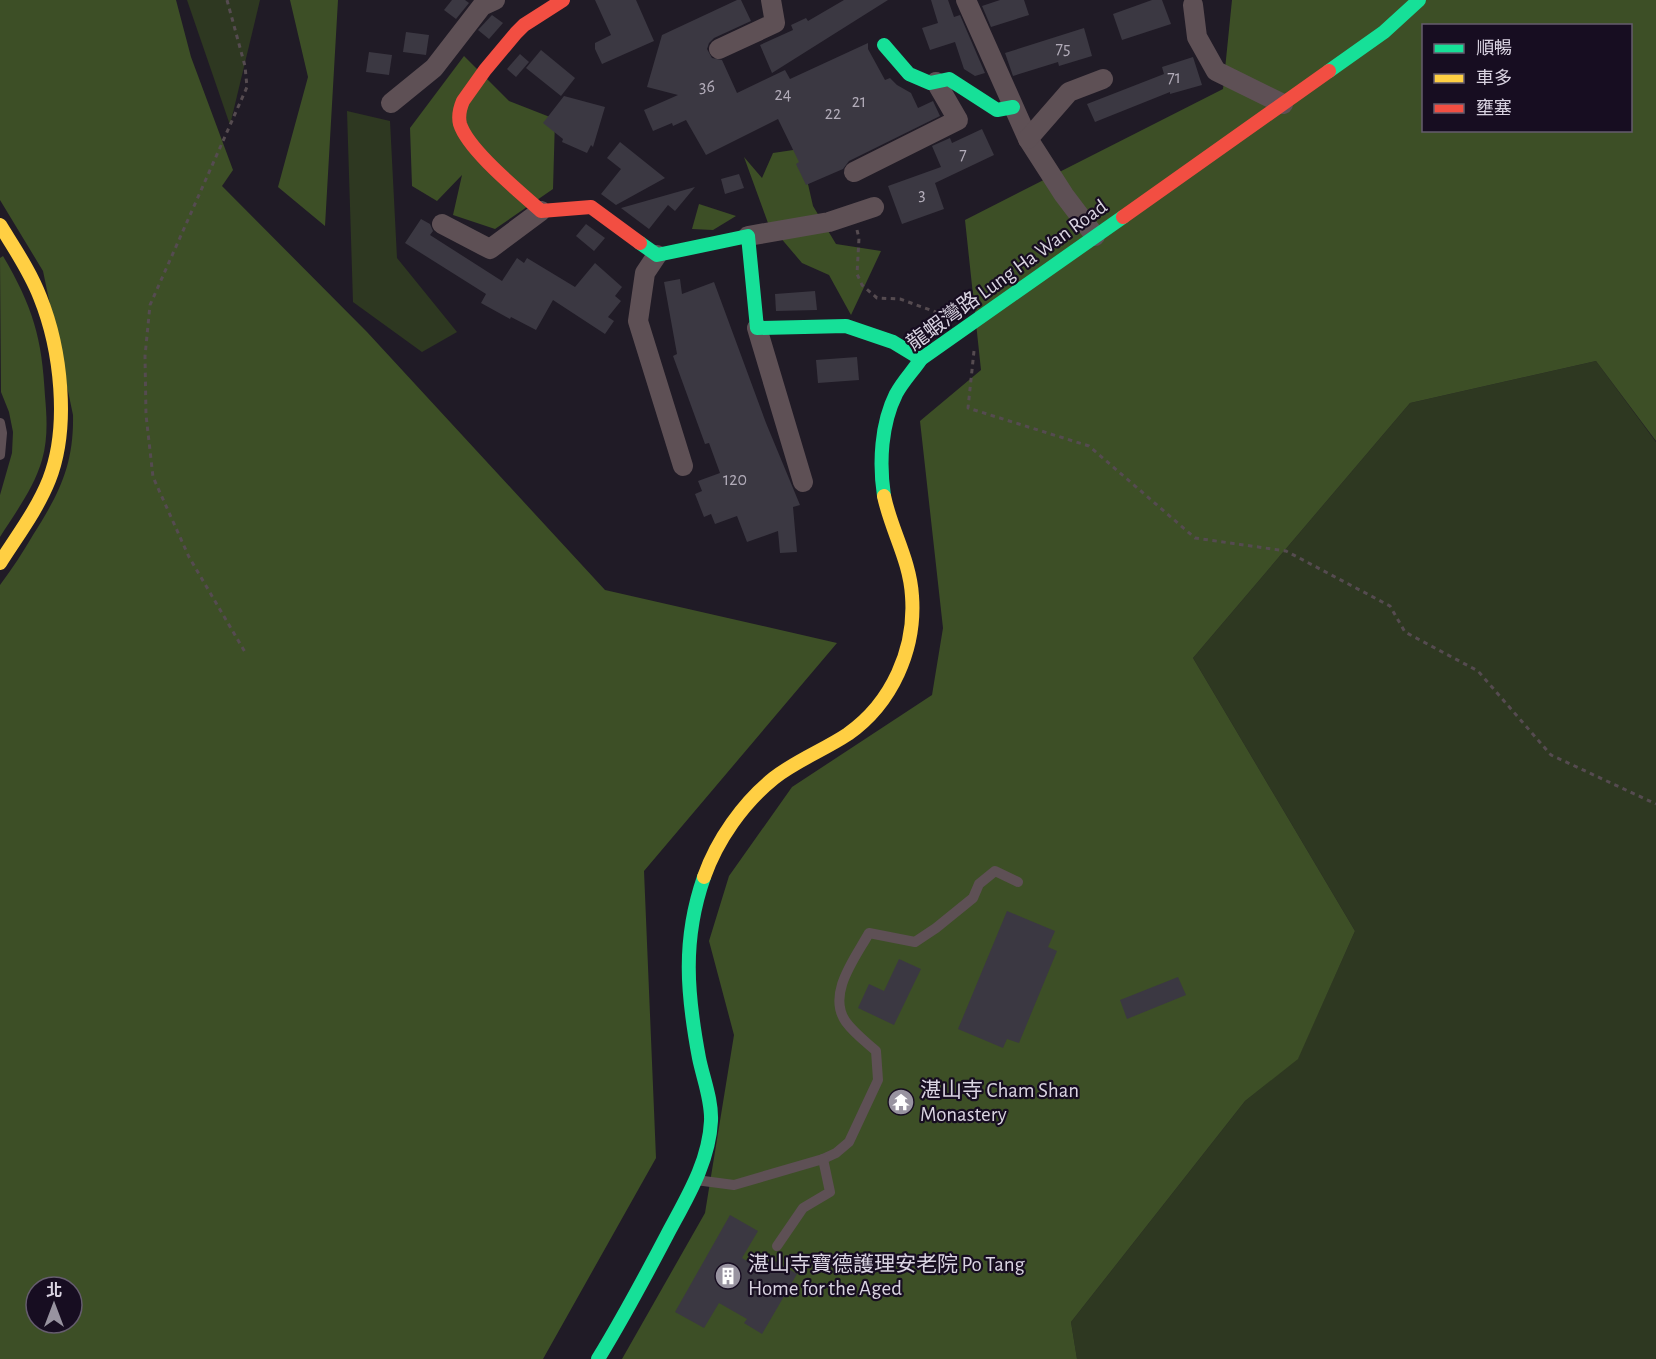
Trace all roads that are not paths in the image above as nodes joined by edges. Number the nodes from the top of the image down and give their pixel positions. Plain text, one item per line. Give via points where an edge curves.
1 (495, 0) edge
2 (563, 0) edge
3 (771, 0) edge
4 (966, 0) edge
5 (1419, 0) edge
6 (1193, 5) dead end
7 (884, 45) dead end
8 (719, 49) dead end
9 (1103, 79) dead end
10 (936, 82) junction
11 (391, 103) dead end
12 (1283, 104) junction
13 (1013, 107) junction
14 (1028, 139) junction
15 (854, 172) dead end
16 (874, 207) dead end
17 (541, 211) junction
18 (442, 224) dead end
19 (0, 225) edge
20 (748, 236) junction
21 (1095, 236) junction
22 (657, 255) junction
23 (758, 328) junction
24 (921, 359) junction
25 (0, 423) edge
26 (0, 455) edge
27 (683, 466) dead end
28 (803, 482) dead end
29 (0, 563) edge
30 (1018, 882) dead end
31 (823, 1159) junction
32 (696, 1180) junction
33 (777, 1246) dead end
34 (598, 1359) edge

1 - 11 street via 482,6 434,68
2 - 17 street via 516,33 460,106 459,123 470,142
3 - 8 street via 775,23
4 - 13 street
5 - 12 street, 龍蝦灣路 Lung Ha Wan Road via 1394,25
6 - 12 street via 1197,37 1216,71
7 - 10 street via 909,74
9 - 14 street via 1069,92
10 - 13 street via 949,79 997,110
10 - 15 street via 958,120
12 - 21 street, 龍蝦灣路 Lung Ha Wan Road
13 - 14 street
14 - 21 street
16 - 20 street via 829,222
17 - 18 street via 490,249
17 - 22 street via 591,207
19 - 29 street via 31,277 48,320 57,365 60,416 50,480
20 - 22 street
20 - 23 street
21 - 24 street, 龍蝦灣路 Lung Ha Wan Road
22 - 27 street via 645,273 638,321
23 - 24 street via 846,326 893,342
23 - 28 street
24 - 32 street, 龍蝦灣路 Lung Ha Wan Road via 896,394 885,427 881,465 886,507 909,569 913,607 908,645 896,681 864,722 786,770 753,799 716,851 693,912 686,973 711,1118
25 - 26 lane
30 - 31 lane via 994,871 979,884 973,898 915,942 869,933 846,975 838,1001 845,1021 876,1051 878,1080 849,1142
31 - 32 lane via 734,1185
31 - 33 lane via 830,1192 803,1208
32 - 34 street, 龍蝦灣路 Lung Ha Wan Road via 628,1311

